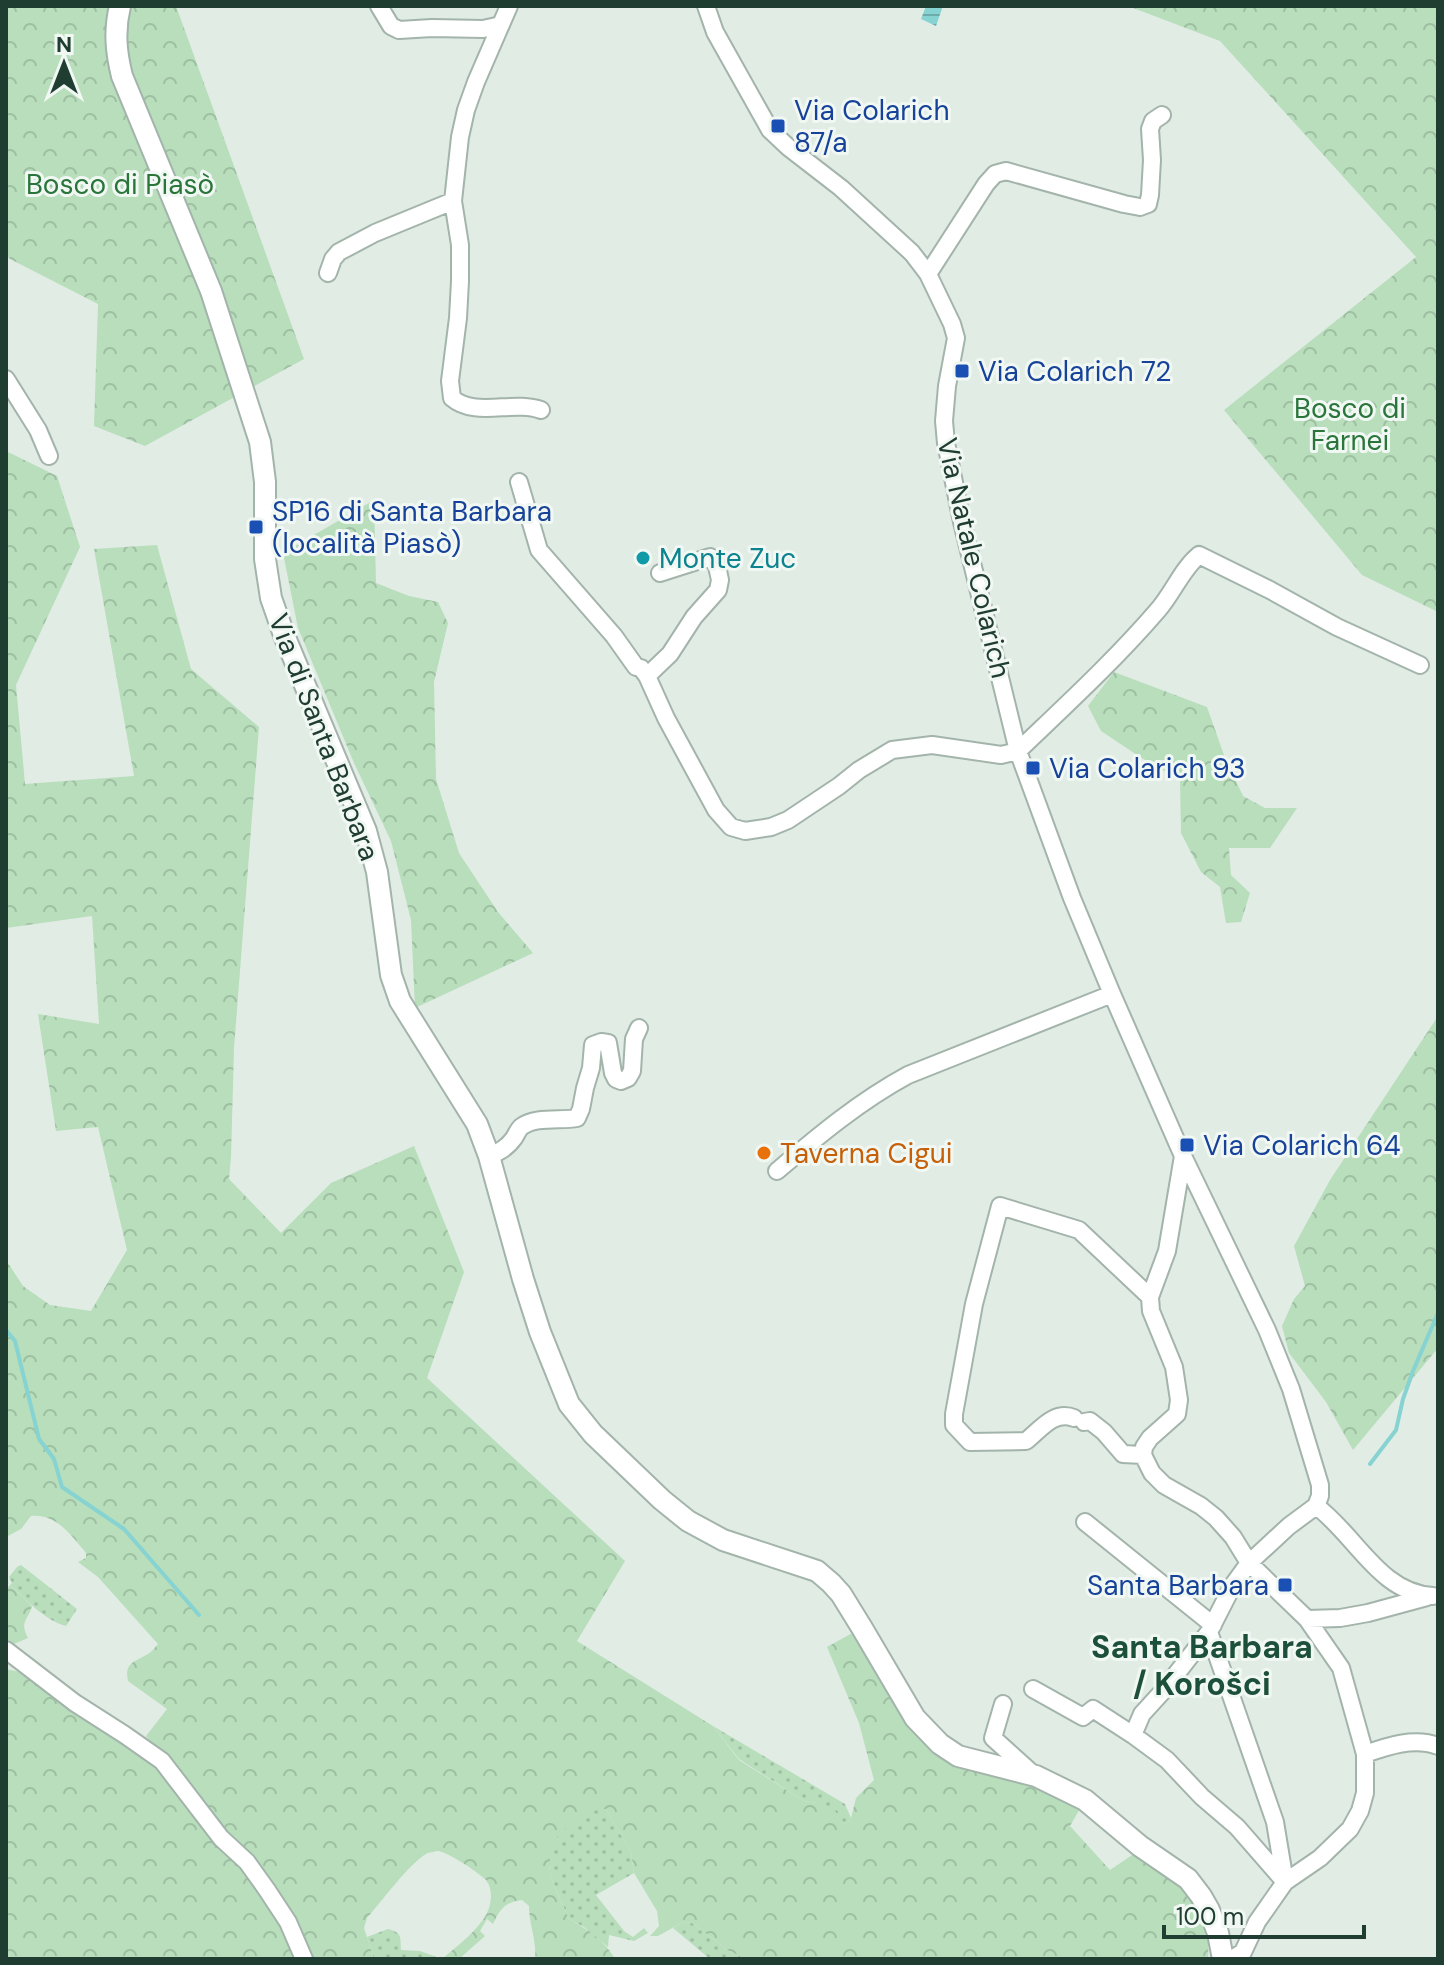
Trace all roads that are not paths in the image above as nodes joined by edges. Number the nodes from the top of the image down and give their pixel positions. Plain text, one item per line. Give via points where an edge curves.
1 (120, 6) edge
2 (379, 6) edge
3 (509, 6) edge
4 (706, 6) edge
5 (501, 25) junction
6 (1162, 115) dead end
7 (453, 201) junction
8 (328, 273) dead end
9 (928, 274) junction
10 (6, 379) edge
11 (541, 410) dead end
12 (49, 456) dead end
13 (519, 482) dead end
14 (660, 573) dead end
15 (1420, 665) dead end
16 (647, 676) junction
17 (1018, 751) junction
18 (1112, 994) junction
19 (639, 1028) dead end
20 (489, 1156) junction
21 (1183, 1156) junction
22 (777, 1171) dead end
23 (1150, 1297) junction
24 (1143, 1455) junction
25 (1316, 1506) junction
26 (1085, 1522) dead end
27 (1249, 1563) junction
28 (1307, 1619) junction
29 (1211, 1629) junction
30 (6, 1650) edge
31 (1033, 1689) dead end
32 (1003, 1704) dead end
33 (1133, 1735) junction
34 (1438, 1746) edge
35 (1365, 1754) junction
36 (1036, 1776) junction
37 (1285, 1882) junction
38 (304, 1959) edge
39 (1223, 1959) edge
40 (1232, 1959) edge

1 - 20 street, Via di Santa Barbara via 115,37 122,76 211,291 260,442 271,598 366,831 391,975 400,1001 477,1124
2 - 5 street via 399,30
3 - 5 street
4 - 9 street, Via Natale Colarich via 770,130 841,188
5 - 7 street via 466,110
6 - 9 street via 1150,129 1148,204 1124,204 1006,171 995,174
7 - 8 street via 339,252
7 - 11 street via 460,281 452,398 475,407
9 - 17 street, Via Natale Colarich via 956,338 947,386 946,443
10 - 12 street
13 - 16 street via 539,550
14 - 16 street via 710,557 720,580 670,654
15 - 17 street via 1199,555 1113,659
16 - 17 street via 716,810 731,827 745,831 788,820 892,750 932,745 1001,755
17 - 18 street, Via Natale Colarich
18 - 21 street, Via Natale Colarich
18 - 22 street via 898,1080 850,1111
19 - 20 street via 628,1078 616,1079 608,1043 593,1045 577,1118 519,1128 502,1151
20 - 36 street, Via di Santa Barbara via 540,1332 578,1417 688,1521 723,1540 817,1571 831,1583 915,1718 940,1744 958,1756
21 - 23 street via 1167,1251
21 - 25 street, Via Natale Colarich via 1291,1389 1320,1485
23 - 24 street via 1174,1367 1179,1400 1177,1414 1150,1438
23 - 24 street via 1079,1230 1000,1206 974,1304 954,1414 954,1425 970,1442 1026,1441 1055,1416 1066,1415 1090,1421 1123,1454
24 - 27 street via 1164,1485 1216,1518
25 - 27 street
25 - 28 street via 1384,1575 1415,1593 1433,1596 1368,1613
26 - 29 street
27 - 28 street
27 - 29 street
28 - 35 street via 1341,1668
29 - 33 street via 1142,1714
29 - 37 street via 1275,1822
30 - 38 street via 162,1761 221,1838 247,1862 288,1922
31 - 33 street via 1083,1717 1093,1709
32 - 36 street via 993,1738
33 - 37 street via 1237,1827
34 - 35 street via 1420,1742
35 - 37 street via 1365,1793 1350,1829
36 - 39 street, Via di Santa Barbara via 1082,1792 1140,1846 1188,1879 1209,1910
37 - 40 street via 1243,1952

